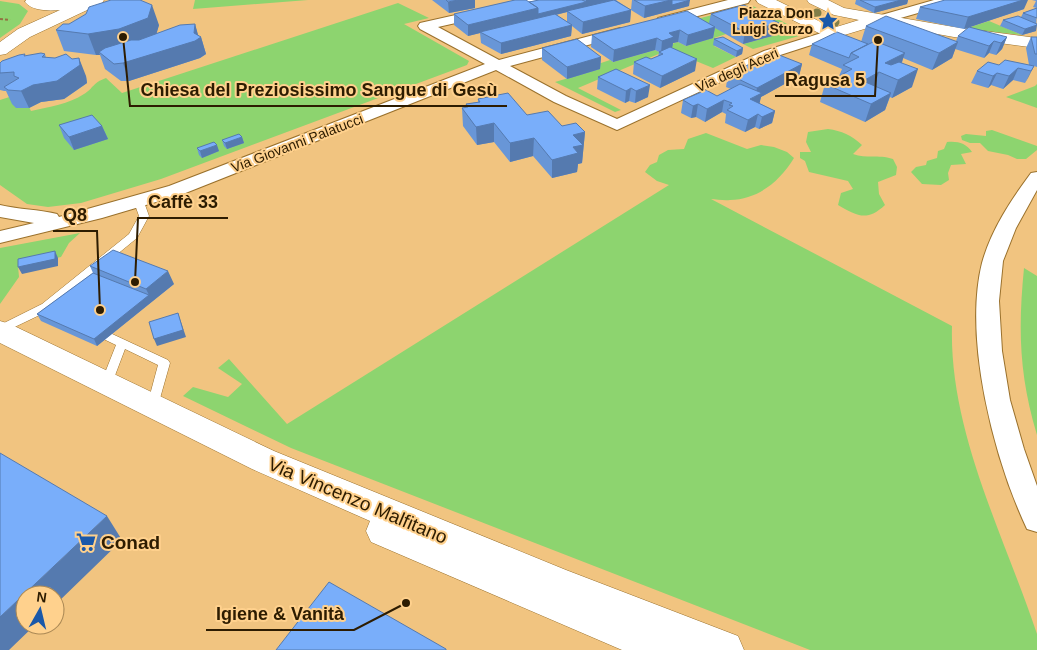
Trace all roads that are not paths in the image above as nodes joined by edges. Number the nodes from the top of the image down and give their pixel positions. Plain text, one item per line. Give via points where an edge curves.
1 (539, 0) edge
2 (742, 0) edge
3 (764, 0) edge
4 (815, 0) edge
5 (948, 0) edge
6 (31, 1) edge
7 (94, 1) edge
8 (840, 12) junction
9 (883, 19) junction
10 (865, 24) junction
11 (24, 33) junction
12 (831, 34) junction
13 (1035, 42) edge
14 (0, 50) edge
15 (496, 65) junction
16 (1037, 177) edge
17 (139, 202) junction
18 (0, 211) edge
19 (95, 214) junction
20 (0, 237) edge
21 (46, 307) junction
22 (71, 319) edge
23 (88, 327) edge
24 (0, 330) edge
25 (122, 343) junction
26 (0, 350) edge
27 (107, 383) junction
28 (153, 406) junction
29 (1037, 520) edge
30 (667, 650) edge
31 (724, 650) edge

1 - 15 street via 425,26
2 - 15 street, Via Giovanni Palatucci
3 - 12 main road
4 - 8 main road
5 - 9 street, Via degli Aceri
6 - 7 main road via 57,7
6 - 11 main road via 38,12
7 - 11 main road
8 - 9 main road
8 - 10 main road
9 - 10 main road, Via degli Aceri
9 - 13 main road
10 - 12 main road, Via degli Aceri
11 - 14 main road
12 - 15 street, Via degli Aceri via 769,54 617,125
15 - 17 street, Via Giovanni Palatucci
16 - 29 street via 1008,223 993,261 988,294 996,396 1009,446
17 - 19 street, Via Giovanni Palatucci
17 - 21 lane via 144,216 134,236
18 - 19 street via 47,219
19 - 20 street
21 - 22 lane
21 - 24 lane
23 - 25 lane
24 - 27 main road, Via Vincenzo Malfitano
25 - 27 lane
25 - 28 lane via 164,363
26 - 30 main road, Via Vincenzo Malfitano via 250,474
27 - 28 main road, Via Vincenzo Malfitano
28 - 31 main road, Via Vincenzo Malfitano via 263,460

